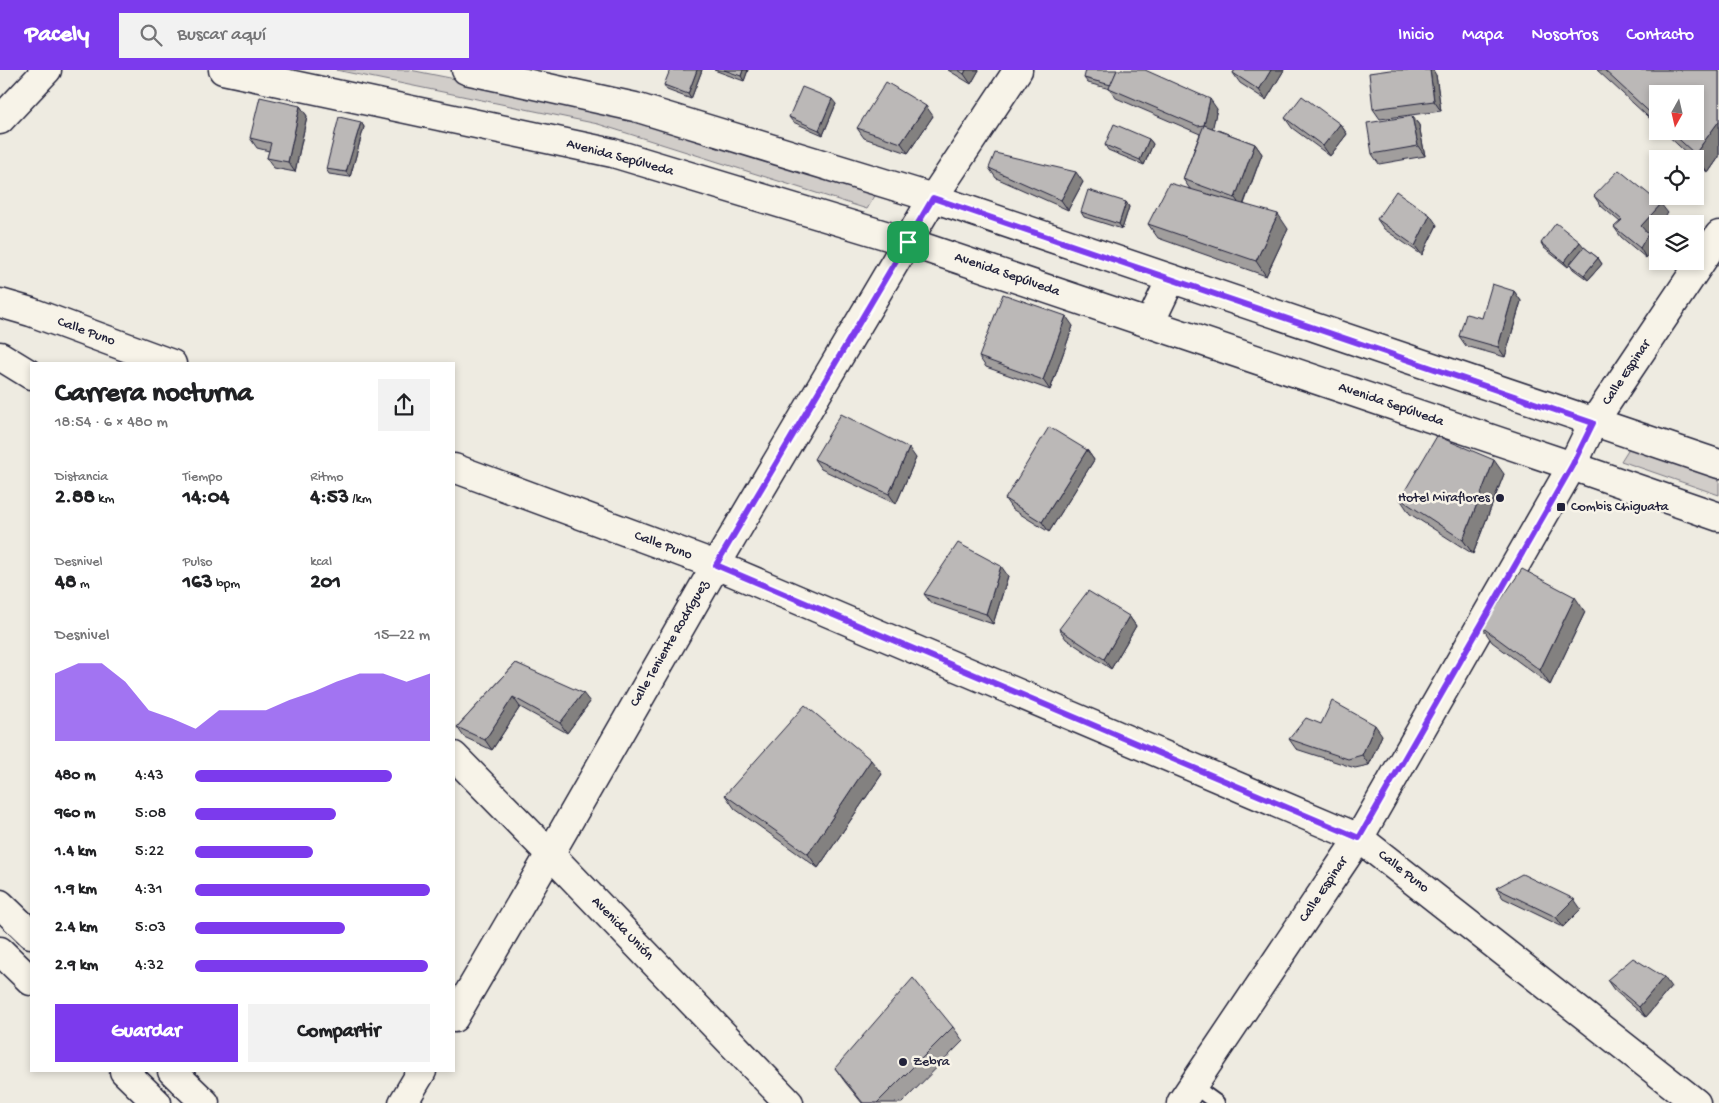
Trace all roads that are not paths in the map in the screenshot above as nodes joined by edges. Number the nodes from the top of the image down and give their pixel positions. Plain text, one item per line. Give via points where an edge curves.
1 (47, 70) edge
2 (223, 70) edge
3 (466, 70) edge
4 (1018, 70) edge
5 (0, 120) edge
6 (933, 198) junction
7 (1719, 235) edge
8 (908, 242) junction
9 (1171, 279) junction
10 (0, 303) edge
11 (1150, 323) junction
12 (0, 356) edge
13 (167, 362) edge
14 (30, 374) edge
15 (1593, 423) junction
16 (1719, 464) edge
17 (1572, 466) junction
18 (455, 468) edge
19 (1719, 517) edge
20 (716, 565) junction
21 (455, 757) edge
22 (1359, 838) junction
23 (550, 854) junction
24 (0, 906) edge
25 (30, 933) edge
26 (0, 951) edge
27 (30, 980) edge
28 (455, 1016) edge
29 (125, 1072) edge
30 (173, 1072) edge
31 (421, 1072) edge
32 (1187, 1094) edge
33 (157, 1103) edge
34 (205, 1103) edge
35 (404, 1103) edge
36 (789, 1103) edge
37 (1217, 1103) edge
38 (1696, 1103) edge

1 - 5 street
2 - 8 street, Avenida Sepúlveda via 613,153
3 - 6 street via 635,107
4 - 6 street, Calle Teniente Rodríguez
6 - 8 street, Calle Teniente Rodríguez
6 - 9 street
7 - 15 street, Calle Espinar
8 - 11 street, Avenida Sepúlveda
8 - 20 street, Calle Teniente Rodríguez
9 - 11 street
9 - 15 street
10 - 13 street, Calle Puno
11 - 17 street, Avenida Sepúlveda
12 - 14 street
15 - 16 street
15 - 17 street, Calle Espinar
17 - 19 street, Avenida Sepúlveda
17 - 22 street, Calle Espinar
18 - 20 street, Calle Puno
20 - 22 street, Calle Puno
20 - 23 street, Calle Teniente Rodríguez
21 - 23 street, Avenida Unión
22 - 32 street, Calle Espinar
22 - 38 street, Calle Puno
23 - 28 street, Calle Teniente Rodríguez
23 - 36 street, Avenida Unión
24 - 25 street
26 - 27 street
29 - 33 street
30 - 34 street
31 - 35 street
32 - 37 lane

